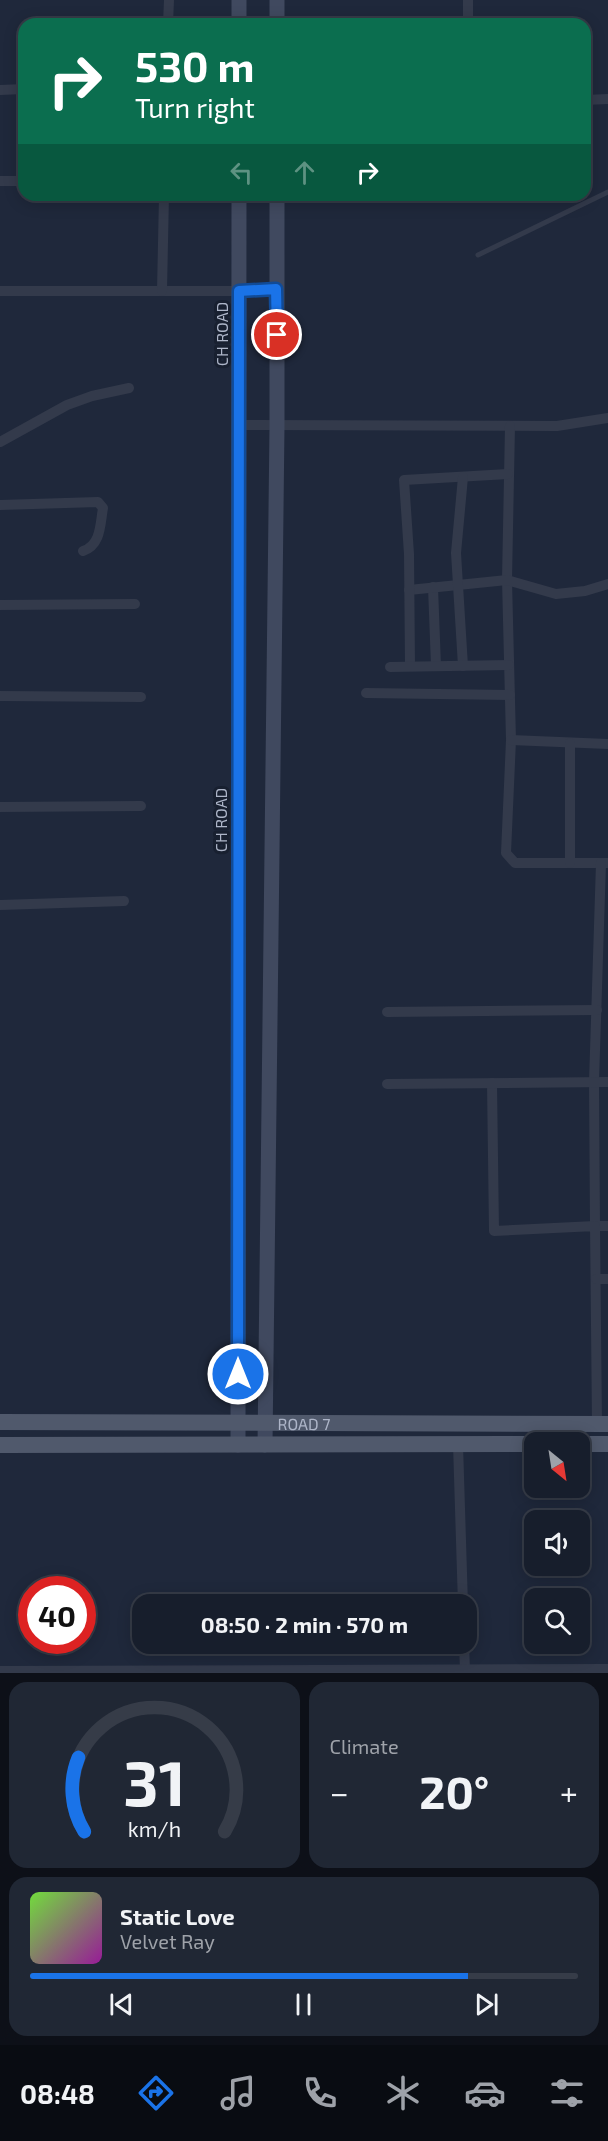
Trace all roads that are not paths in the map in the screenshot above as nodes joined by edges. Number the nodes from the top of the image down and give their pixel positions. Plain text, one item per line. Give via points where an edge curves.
1 (169, 0) edge
2 (239, 0) edge
3 (277, 0) edge
4 (468, 0) edge
5 (168, 18) edge
6 (239, 18) edge
7 (277, 18) edge
8 (468, 18) edge
9 (18, 89) edge
10 (0, 90) edge
11 (608, 99) edge
12 (591, 100) edge
13 (0, 181) edge
14 (18, 181) edge
15 (608, 192) edge
16 (591, 200) edge
17 (164, 201) edge
18 (239, 201) edge
19 (277, 201) edge
20 (589, 201) edge
21 (478, 255) dead end
22 (276, 289) junction
23 (0, 291) edge
24 (162, 291) junction
25 (239, 291) junction
26 (129, 388) dead end
27 (608, 418) edge
28 (239, 425) junction
29 (277, 426) junction
30 (510, 426) junction
31 (0, 442) edge
32 (508, 474) junction
33 (463, 477) junction
34 (0, 505) edge
35 (83, 551) dead end
36 (507, 580) junction
37 (608, 584) edge
38 (459, 585) junction
39 (433, 587) junction
40 (409, 590) junction
41 (135, 604) dead end
42 (0, 605) edge
43 (509, 665) junction
44 (410, 666) junction
45 (436, 666) junction
46 (463, 666) junction
47 (390, 667) dead end
48 (366, 693) dead end
49 (510, 695) junction
50 (0, 696) edge
51 (141, 697) dead end
52 (511, 740) junction
53 (570, 742) junction
54 (608, 744) edge
55 (141, 806) dead end
56 (0, 807) edge
57 (604, 862) edge
58 (570, 863) junction
59 (124, 901) dead end
60 (0, 905) edge
61 (597, 1010) junction
62 (387, 1012) dead end
63 (594, 1082) junction
64 (608, 1082) edge
65 (492, 1083) junction
66 (387, 1084) dead end
67 (595, 1226) junction
68 (608, 1226) edge
69 (596, 1280) junction
70 (608, 1280) edge
71 (602, 1321) edge
72 (0, 1422) edge
73 (238, 1422) junction
74 (264, 1424) junction
75 (603, 1424) edge
76 (458, 1444) junction
77 (524, 1444) edge
78 (590, 1444) edge
79 (608, 1444) edge
80 (0, 1445) edge
81 (238, 1445) junction
82 (265, 1445) junction
83 (463, 1594) edge
84 (464, 1654) edge
85 (465, 1670) junction
86 (608, 1670) edge
87 (0, 1671) edge
88 (218, 1672) edge
89 (315, 1672) edge

1 - 5 street
2 - 6 street
3 - 7 street
4 - 8 street
9 - 10 street
11 - 12 street
13 - 14 street
15 - 16 lane
17 - 24 street
18 - 25 street, CH ROAD
19 - 22 street
20 - 21 lane
22 - 25 street
22 - 29 street
23 - 24 street
24 - 25 street
25 - 28 street, CH ROAD
26 - 31 street via 67,405
27 - 30 street via 557,426
28 - 29 street
28 - 73 street, CH ROAD
29 - 30 street
29 - 74 street
30 - 32 street
32 - 33 street
32 - 36 street
33 - 38 street via 456,553
33 - 40 street via 404,480
34 - 35 street via 98,502 103,508 97,541
36 - 37 street via 556,594
36 - 38 street
36 - 43 street
38 - 39 street
38 - 46 street
39 - 40 street
39 - 45 street
40 - 44 street
41 - 42 street
43 - 46 street
43 - 49 street
44 - 45 street
44 - 47 street
45 - 46 street
48 - 49 street
49 - 52 street
50 - 51 street
52 - 53 street
52 - 58 street via 506,853 515,863
53 - 54 street
53 - 58 street
55 - 56 street
57 - 58 street
57 - 61 street
59 - 60 street
61 - 62 street
61 - 63 street
63 - 64 street
63 - 65 street
63 - 67 street
65 - 66 street
65 - 67 street via 495,1232
67 - 68 street
67 - 69 street
69 - 70 street
69 - 71 street
71 - 75 street
72 - 73 main road, ROAD 7
73 - 74 main road, ROAD 7
73 - 81 street, CH ROAD
74 - 75 main road, ROAD 7
74 - 82 street
76 - 77 main road, ROAD 7
76 - 82 main road, ROAD 7
76 - 83 street
78 - 79 main road
80 - 81 main road, ROAD 7
81 - 82 main road, ROAD 7
84 - 85 street
85 - 86 street
85 - 89 street
87 - 88 street
88 - 89 street

